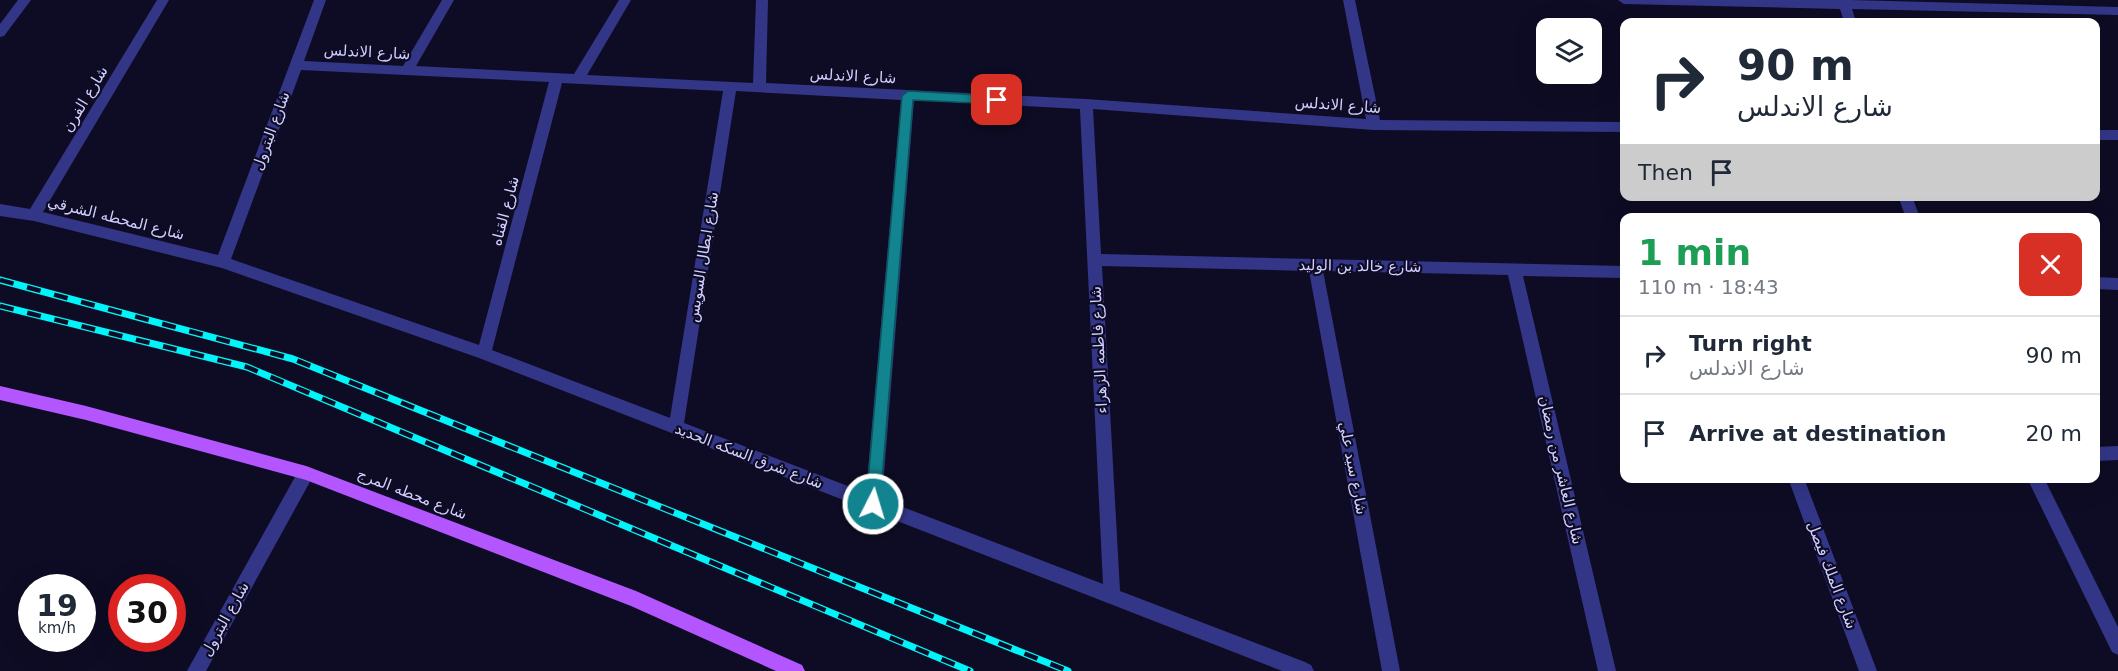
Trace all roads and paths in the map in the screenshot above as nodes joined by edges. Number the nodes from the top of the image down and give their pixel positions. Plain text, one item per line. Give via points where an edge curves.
1 (25, 0) edge
2 (163, 0) edge
3 (320, 0) edge
4 (448, 0) edge
5 (625, 0) edge
6 (762, 0) edge
7 (1348, 0) edge
8 (1624, 0) edge
9 (1643, 0) edge
10 (1843, 2) edge
11 (2118, 11) edge
12 (1849, 18) edge
13 (0, 33) edge
14 (295, 65) junction
15 (407, 70) junction
16 (557, 78) junction
17 (578, 79) junction
18 (730, 87) junction
19 (759, 88) junction
20 (908, 96) junction
21 (1086, 104) junction
22 (1374, 125) junction
23 (1620, 127) edge
24 (2100, 135) edge
25 (2118, 135) edge
26 (0, 210) edge
27 (34, 215) junction
28 (1095, 260) junction
29 (223, 262) junction
30 (1316, 265) junction
31 (1514, 270) junction
32 (1620, 272) edge
33 (2100, 283) edge
34 (2118, 284) edge
35 (484, 353) junction
36 (0, 393) edge
37 (676, 427) junction
38 (2118, 453) edge
39 (2100, 454) edge
40 (306, 473) junction
41 (1798, 483) edge
42 (2037, 483) edge
43 (873, 504) junction
44 (1112, 596) junction
45 (2118, 646) edge
46 (196, 671) edge
47 (796, 671) edge
48 (1305, 671) edge
49 (1391, 671) edge
50 (1607, 671) edge
51 (1868, 671) edge

1 - 13 street
2 - 27 street, شارع الفرن
3 - 14 street, شارع البترول
4 - 15 street
5 - 17 street
6 - 19 street
7 - 22 street
8 - 9 street
9 - 10 street
10 - 11 street
10 - 12 street
14 - 15 street, شارع الاندلس
14 - 29 street, شارع البترول
15 - 16 street, شارع الاندلس
16 - 17 street, شارع الاندلس
16 - 35 street, شارع القناه
17 - 18 street, شارع الاندلس
18 - 19 street, شارع الاندلس
18 - 37 street, شارع ابطال السويس
19 - 20 street, شارع الاندلس
20 - 21 street, شارع الاندلس
20 - 43 street
21 - 22 street, شارع الاندلس
21 - 28 street, شارع فاطمه الزهراء
22 - 23 street, شارع الاندلس
24 - 25 street
26 - 27 street, شارع المحطه الشرقي
27 - 29 street, شارع المحطه الشرقي
28 - 30 street, شارع خالد بن الوليد
28 - 44 street, شارع فاطمه الزهراء
29 - 35 street, شارع شرق السكه الحديد
30 - 31 street, شارع خالد بن الوليد
30 - 49 street, شارع سيد علي
31 - 32 street, شارع خالد بن الوليد
31 - 50 street, شارع العاشر من رمضان
33 - 34 street
35 - 37 street, شارع شرق السكه الحديد
36 - 40 main road, شارع محطه المرج via 86,412
37 - 43 street, شارع شرق السكه الحديد
38 - 39 street
40 - 46 street, شارع البترول
40 - 47 main road, شارع محطه المرج via 636,599
41 - 51 street, شارع الملك فيصل
42 - 45 street
43 - 44 street, شارع شرق السكه الحديد
44 - 48 street, شارع شرق السكه الحديد

